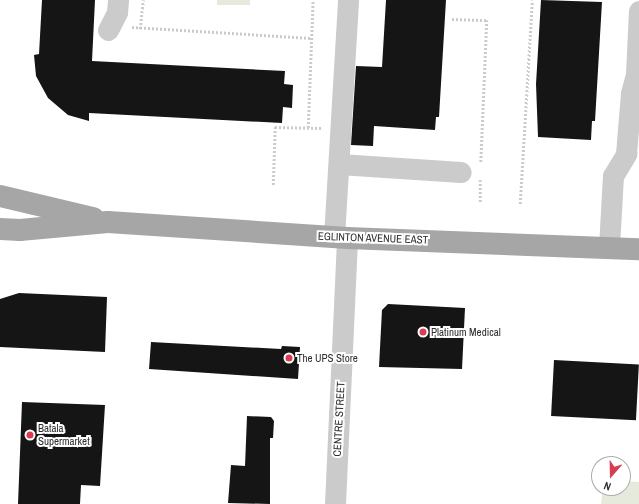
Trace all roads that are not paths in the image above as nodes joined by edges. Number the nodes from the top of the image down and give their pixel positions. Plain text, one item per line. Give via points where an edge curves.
1 (118, 0) edge
2 (348, 0) edge
3 (639, 11) edge
4 (110, 26) road end
5 (339, 164) junction
6 (471, 171) road end
7 (0, 196) edge
8 (108, 222) junction
9 (0, 229) edge
10 (341, 237) junction
11 (609, 247) junction
12 (639, 249) edge
13 (334, 504) edge

1 - 4 street via 117,12
2 - 5 street, CENTRE STREET
3 - 11 street via 636,74 631,93 626,154 613,176
5 - 6 street
5 - 10 street, CENTRE STREET
7 - 8 main road, EGLINTON AVENUE EAST via 17,198
8 - 9 main road, EGLINTON AVENUE EAST via 20,230
8 - 10 main road, EGLINTON AVENUE EAST
10 - 11 main road, EGLINTON AVENUE EAST
10 - 13 street, CENTRE STREET
11 - 12 main road, EGLINTON AVENUE EAST

